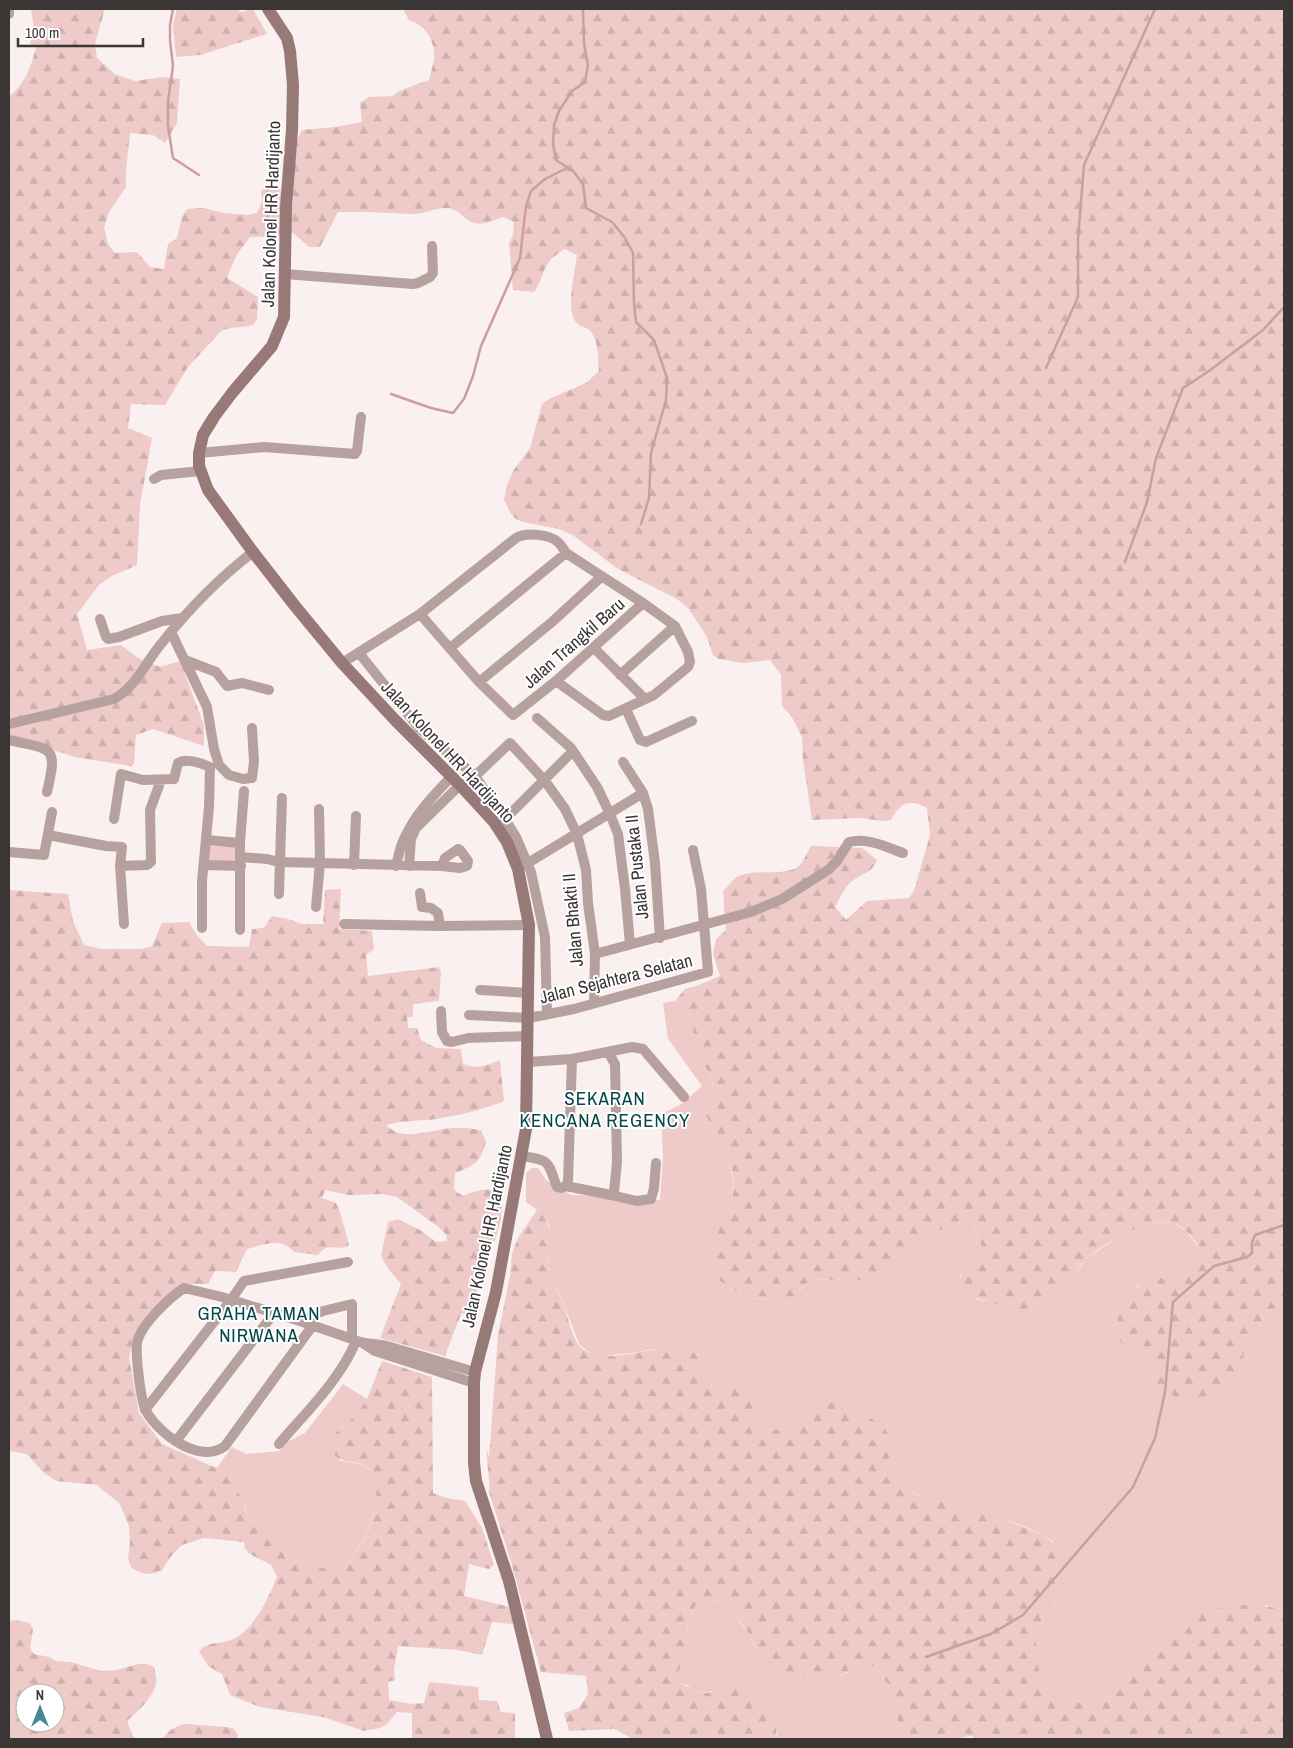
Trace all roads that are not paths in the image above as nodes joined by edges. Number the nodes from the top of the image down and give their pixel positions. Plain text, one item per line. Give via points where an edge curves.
1 (10, 9) edge
2 (268, 9) edge
3 (9, 14) edge
4 (432, 246) dead end
5 (285, 274) junction
6 (361, 417) dead end
7 (198, 453) junction
8 (200, 471) junction
9 (154, 480) dead end
10 (253, 552) junction
11 (566, 554) junction
12 (601, 577) junction
13 (644, 603) junction
14 (420, 614) junction
15 (182, 618) junction
16 (100, 619) dead end
17 (675, 626) junction
18 (171, 632) junction
19 (450, 648) junction
20 (594, 648) junction
21 (358, 652) junction
22 (185, 660) junction
23 (342, 663) junction
24 (620, 675) junction
25 (556, 681) junction
26 (479, 682) junction
27 (269, 690) dead end
28 (645, 699) junction
29 (626, 709) junction
30 (537, 718) dead end
31 (692, 721) dead end
32 (9, 724) edge
33 (252, 728) dead end
34 (9, 740) edge
35 (573, 750) junction
36 (623, 762) dead end
37 (475, 776) junction
38 (161, 780) junction
39 (456, 781) junction
40 (545, 781) junction
41 (244, 790) dead end
42 (47, 792) dead end
43 (643, 793) junction
44 (282, 798) dead end
45 (319, 809) dead end
46 (52, 812) dead end
47 (610, 814) junction
48 (356, 816) dead end
49 (505, 818) junction
50 (114, 819) dead end
51 (577, 834) junction
52 (48, 836) junction
53 (511, 839) junction
54 (206, 840) junction
55 (407, 841) junction
56 (240, 843) junction
57 (693, 850) dead end
58 (9, 852) edge
59 (903, 853) dead end
60 (241, 861) junction
61 (279, 862) junction
62 (320, 863) junction
63 (528, 863) junction
64 (354, 864) junction
65 (204, 865) junction
66 (120, 866) junction
67 (396, 866) junction
68 (408, 866) junction
69 (442, 866) dead end
70 (420, 893) dead end
71 (279, 894) dead end
72 (316, 907) dead end
73 (124, 924) dead end
74 (344, 924) dead end
75 (704, 925) junction
76 (440, 926) junction
77 (202, 928) dead end
78 (240, 930) dead end
79 (529, 932) junction
80 (545, 937) junction
81 (660, 938) junction
82 (630, 944) junction
83 (595, 954) junction
84 (480, 990) dead end
85 (529, 993) junction
86 (594, 1003) junction
87 (441, 1011) dead end
88 (546, 1014) junction
89 (469, 1015) dead end
90 (529, 1018) junction
91 (527, 1036) junction
92 (608, 1052) junction
93 (572, 1059) junction
94 (528, 1062) junction
95 (684, 1097) dead end
96 (522, 1156) junction
97 (656, 1163) dead end
98 (566, 1186) junction
99 (611, 1195) junction
100 (348, 1262) dead end
101 (232, 1300) junction
102 (274, 1313) junction
103 (300, 1321) junction
104 (313, 1325) junction
105 (357, 1341) junction
106 (475, 1378) junction
107 (145, 1410) junction
108 (176, 1442) junction
109 (279, 1444) dead end
110 (547, 1739) edge

1 - 3 street
2 - 5 main road, Jalan Kolonel HR Hardijanto via 287,38 293,85
4 - 5 street via 433,273 418,283
5 - 7 main road, Jalan Kolonel HR Hardijanto via 284,316 272,346 214,417 203,435
6 - 7 street via 355,454 264,447
7 - 8 main road, Jalan Kolonel HR Hardijanto
8 - 9 street via 161,476
8 - 10 main road, Jalan Kolonel HR Hardijanto via 208,490
10 - 15 street via 211,587
10 - 23 main road, Jalan Kolonel HR Hardijanto
11 - 12 street, Jalan Trangkil Baru
11 - 14 street, Jalan Trangkil Baru via 558,541 537,534 519,536
11 - 19 street
12 - 13 street, Jalan Trangkil Baru
12 - 26 street
13 - 17 street
13 - 20 street, Jalan Trangkil Baru
14 - 19 street, Jalan Trangkil Baru
14 - 21 street, Jalan Trangkil Baru
15 - 16 street via 162,621 108,639
15 - 18 street
17 - 24 street
17 - 28 street via 688,652 690,664
18 - 22 street
18 - 32 street via 136,680 114,698
19 - 26 street, Jalan Trangkil Baru
20 - 24 street
20 - 25 street, Jalan Trangkil Baru
21 - 23 street, Jalan Trangkil Baru
21 - 37 street via 419,728
22 - 27 street via 216,672 227,686 242,683
22 - 33 street via 207,707 219,765 229,775 252,778
23 - 39 main road, Jalan Kolonel HR Hardijanto
24 - 28 street
25 - 26 street, Jalan Trangkil Baru via 513,716
25 - 29 street via 603,715
28 - 29 street
29 - 31 street via 640,740 646,742
30 - 35 street
34 - 42 street via 43,748 52,756 53,767
35 - 40 street
35 - 47 street
36 - 43 street, Jalan Pustaka II
37 - 40 street, Jalan Bhakti II via 510,743
37 - 49 street
38 - 50 street via 143,780 121,774
38 - 54 street via 174,780 181,761 210,767
38 - 66 street via 150,810 151,862
39 - 53 main road, Jalan Kolonel HR Hardijanto
39 - 55 street via 424,806
40 - 49 street
40 - 51 street, Jalan Bhakti II via 565,809
41 - 56 street
43 - 47 street
43 - 81 street, Jalan Pustaka II via 651,826
44 - 61 street
45 - 62 street
46 - 52 street
47 - 51 street
47 - 82 street via 618,834
48 - 64 street
49 - 53 street
51 - 63 street
51 - 83 street, Jalan Bhakti II via 586,870
52 - 58 street via 43,856
52 - 66 street via 122,847
53 - 63 street
53 - 79 main road, Jalan Kolonel HR Hardijanto
54 - 56 street
54 - 65 street
55 - 67 street
55 - 68 street
56 - 60 street
57 - 75 street, Jalan Sejahtera Selatan
59 - 75 street via 874,843 849,842 828,870 782,899 751,912
60 - 61 street via 267,859
60 - 65 street
60 - 78 street
61 - 62 street
61 - 71 street
62 - 64 street
62 - 72 street
63 - 80 street
64 - 67 street
65 - 77 street
66 - 73 street
67 - 68 street
68 - 69 street
70 - 76 street via 422,907 438,914
74 - 76 street
75 - 81 street
75 - 86 street, Jalan Sejahtera Selatan via 708,972
76 - 79 street
79 - 80 street
79 - 85 main road, Jalan Kolonel HR Hardijanto
80 - 88 street
81 - 82 street
82 - 83 street
83 - 86 street, Jalan Bhakti II
84 - 85 street
85 - 90 main road, Jalan Kolonel HR Hardijanto
86 - 88 street, Jalan Sejahtera Selatan
87 - 91 street via 442,1032 447,1041
88 - 90 street, Jalan Sejahtera Selatan
89 - 90 street, Jalan Sejahtera Selatan
90 - 91 main road, Jalan Kolonel HR Hardijanto
91 - 94 main road, Jalan Kolonel HR Hardijanto
92 - 93 street
92 - 95 street via 643,1048
92 - 99 street via 614,1064 617,1162
93 - 94 street
93 - 98 street
94 - 96 main road, Jalan Kolonel HR Hardijanto
96 - 98 street via 544,1160 557,1187
96 - 106 main road, Jalan Kolonel HR Hardijanto via 496,1292
97 - 99 street via 651,1199
98 - 99 street
100 - 101 street via 246,1280
101 - 102 street
101 - 107 street
101 - 107 street via 184,1288 162,1306 142,1331 136,1351
102 - 103 street
102 - 108 street
103 - 104 street
103 - 105 street via 352,1304
104 - 105 street
104 - 108 street via 225,1446 219,1451 202,1453
105 - 106 street via 375,1351 404,1356
105 - 109 street via 326,1389
106 - 110 main road, Jalan Kolonel HR Hardijanto via 476,1481 509,1581
107 - 108 street

